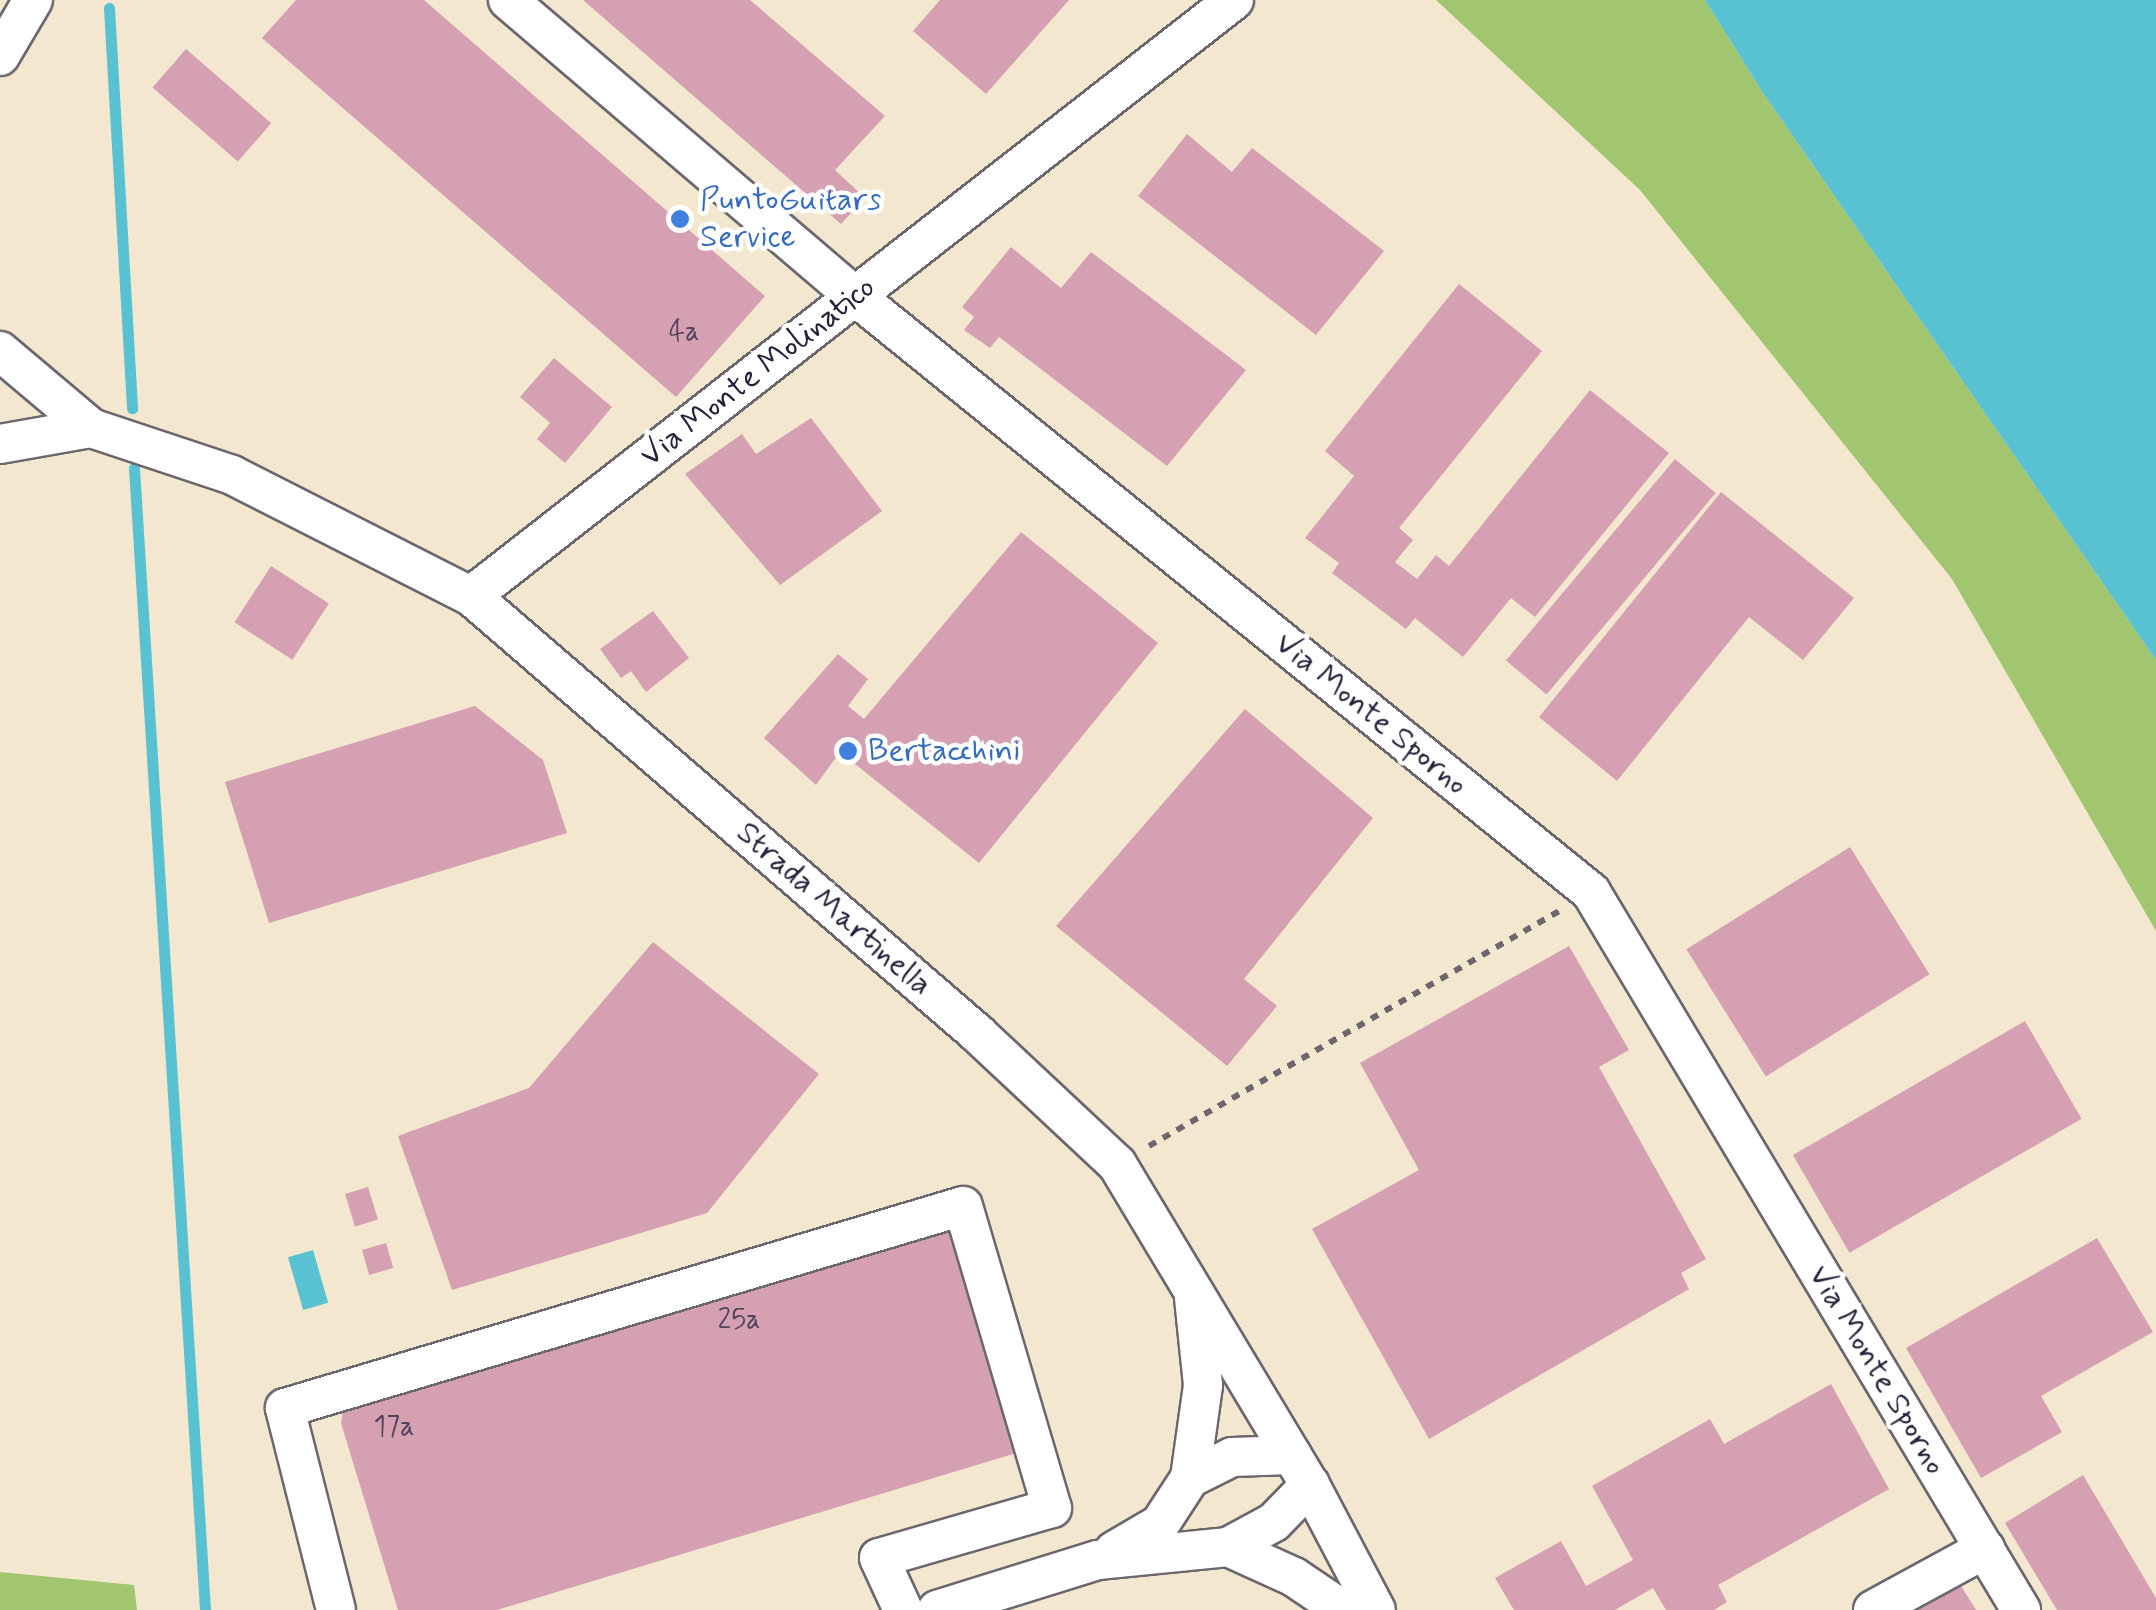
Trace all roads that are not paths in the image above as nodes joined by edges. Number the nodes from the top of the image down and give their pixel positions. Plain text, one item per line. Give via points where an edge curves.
1 (33, 0) edge
2 (508, 0) edge
3 (1234, 0) edge
4 (0, 56) edge
5 (855, 296) junction
6 (0, 351) edge
7 (90, 428) junction
8 (0, 444) edge
9 (471, 596) junction
10 (1193, 1290) junction
11 (1301, 1470) junction
12 (1190, 1478) junction
13 (1228, 1547) junction
14 (1985, 1550) junction
15 (1098, 1560) junction
16 (336, 1610) edge
17 (903, 1610) edge
18 (937, 1610) edge
19 (1343, 1610) edge
20 (1376, 1610) edge
21 (1873, 1610) edge
22 (2020, 1610) edge

1 - 4 street
2 - 5 street, Via Monte Sporno
3 - 5 street, Via Monte Molinatico
5 - 9 street, Via Monte Molinatico
5 - 14 street, Via Monte Sporno via 1591,892
6 - 7 street, Strada Martinella
7 - 8 street, Strada Martinella
7 - 9 street, Strada Martinella via 232,475
9 - 10 street, Strada Martinella via 978,1034 1118,1164
10 - 11 street, Strada Martinella
10 - 12 street via 1202,1384
11 - 12 street via 1232,1457
11 - 13 street via 1274,1522
11 - 20 street, Strada Martinella
12 - 15 street via 1160,1524
13 - 15 street
13 - 19 street via 1294,1577
14 - 21 street
14 - 22 street, Via Monte Sporno
15 - 18 street
16 - 17 street via 285,1408 964,1206 1052,1508 879,1558

